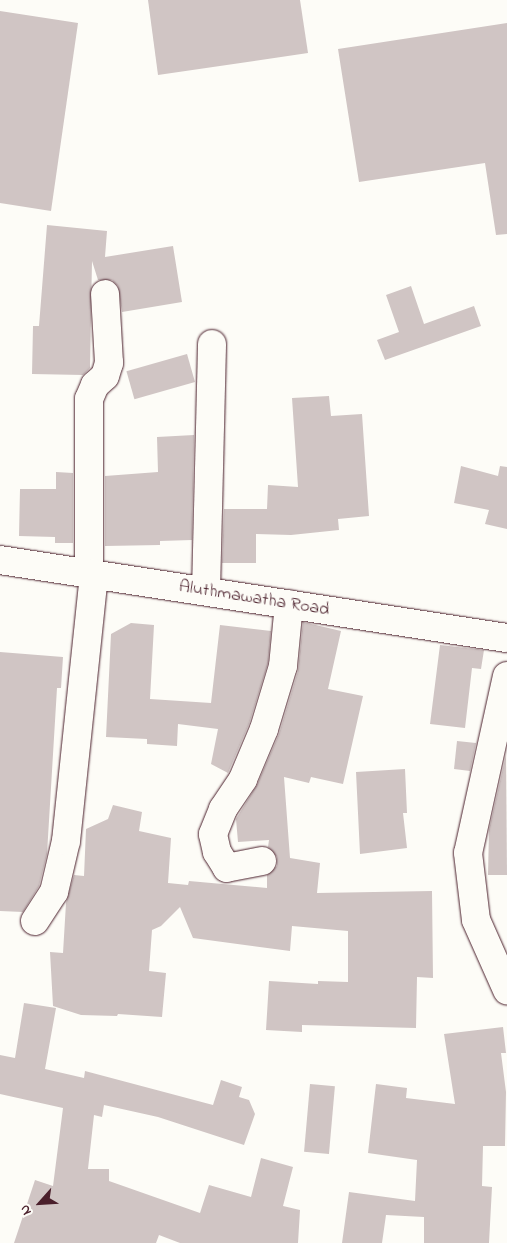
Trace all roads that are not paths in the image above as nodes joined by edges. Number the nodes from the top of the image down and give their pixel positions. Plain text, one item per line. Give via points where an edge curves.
1 (106, 294) dead end
2 (212, 344) dead end
3 (0, 560) edge
4 (91, 573) junction
5 (206, 591) junction
6 (289, 604) junction
7 (507, 638) edge
8 (507, 676) edge
9 (262, 861) dead end
10 (36, 921) dead end
11 (507, 990) edge

1 - 4 street via 109,363 89,399
2 - 5 street
3 - 4 street, Aluthmawatha Road
4 - 5 street, Aluthmawatha Road
4 - 10 street via 66,840 54,892
5 - 6 street, Aluthmawatha Road
6 - 7 street, Aluthmawatha Road
6 - 9 street via 283,666 264,729 243,779 223,809 213,834 217,852 227,868
8 - 11 street via 468,853 476,920

